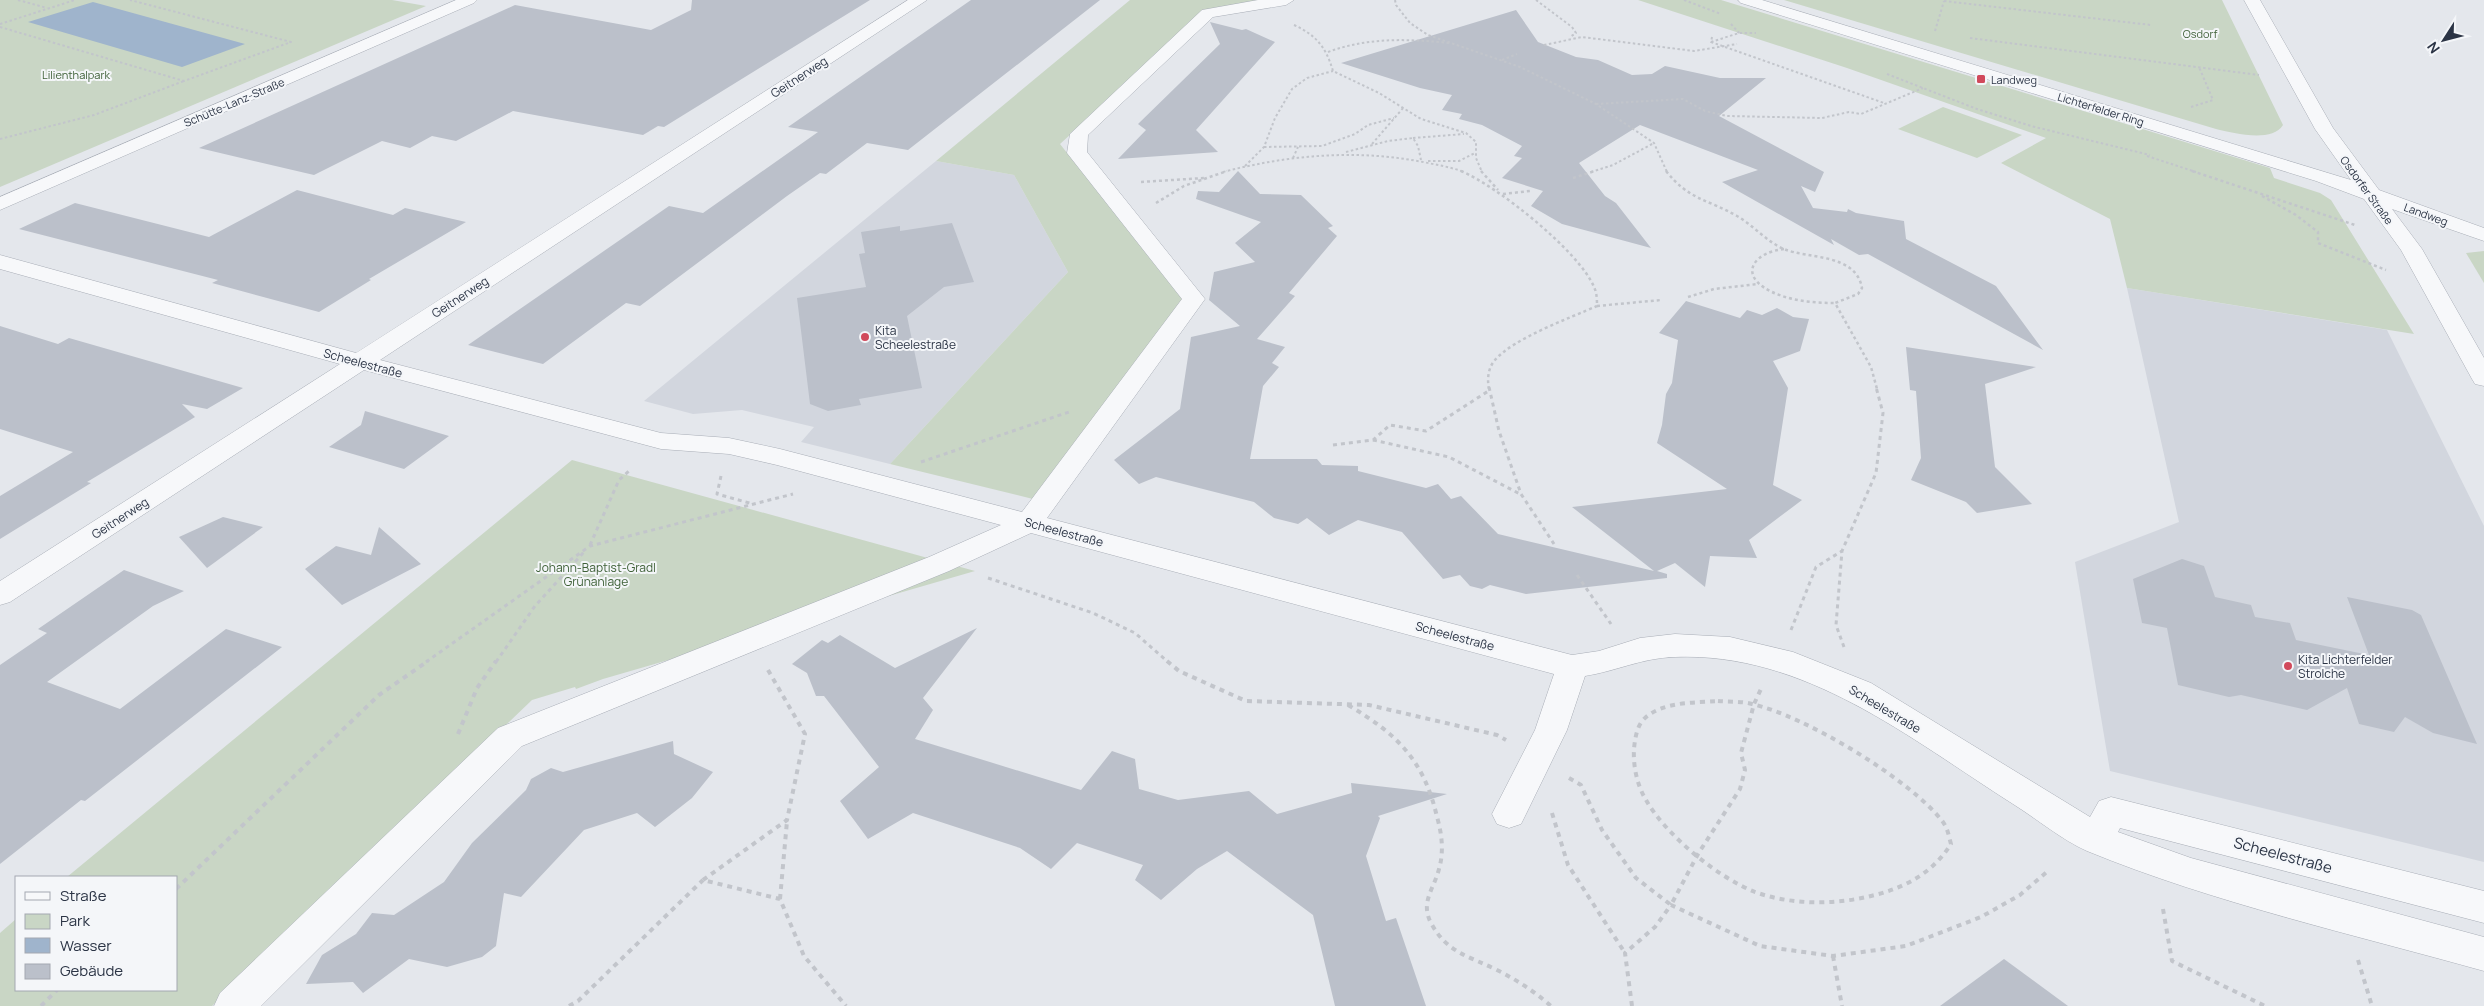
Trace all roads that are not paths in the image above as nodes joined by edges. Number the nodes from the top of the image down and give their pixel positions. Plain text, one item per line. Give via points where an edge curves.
1 (469, 0) edge
2 (919, 0) edge
3 (1286, 0) edge
4 (1746, 0) edge
5 (2252, 0) edge
6 (2368, 192) junction
7 (0, 204) edge
8 (2484, 236) edge
9 (0, 262) edge
10 (360, 362) junction
11 (2484, 379) edge
12 (1029, 523) junction
13 (0, 595) edge
14 (1572, 667) junction
15 (1509, 814) dead end
16 (2097, 839) junction
17 (2484, 907) edge
18 (2484, 954) edge
19 (234, 1006) edge

1 - 7 street, Schütte-Lanz-Straße
2 - 10 street, Geitnerweg
3 - 12 street via 1208,13 1079,134 1077,153 1194,299
4 - 6 street, Lichterfelder Ring
5 - 6 street, Osdorfer Straße via 2324,129
6 - 8 street, Landweg
6 - 11 street, Osdorfer Straße via 2412,250
9 - 10 street, Scheelestraße
10 - 12 street, Scheelestraße via 661,441 729,446 780,457
10 - 13 street, Geitnerweg
12 - 14 street, Scheelestraße
12 - 19 street via 939,564 510,737
14 - 15 street via 1551,730
14 - 16 street, Scheelestraße via 1630,651 1694,644 1732,647 1818,672 1860,691
16 - 17 street, Scheelestraße via 2111,811
16 - 18 street, Scheelestraße via 2190,873

